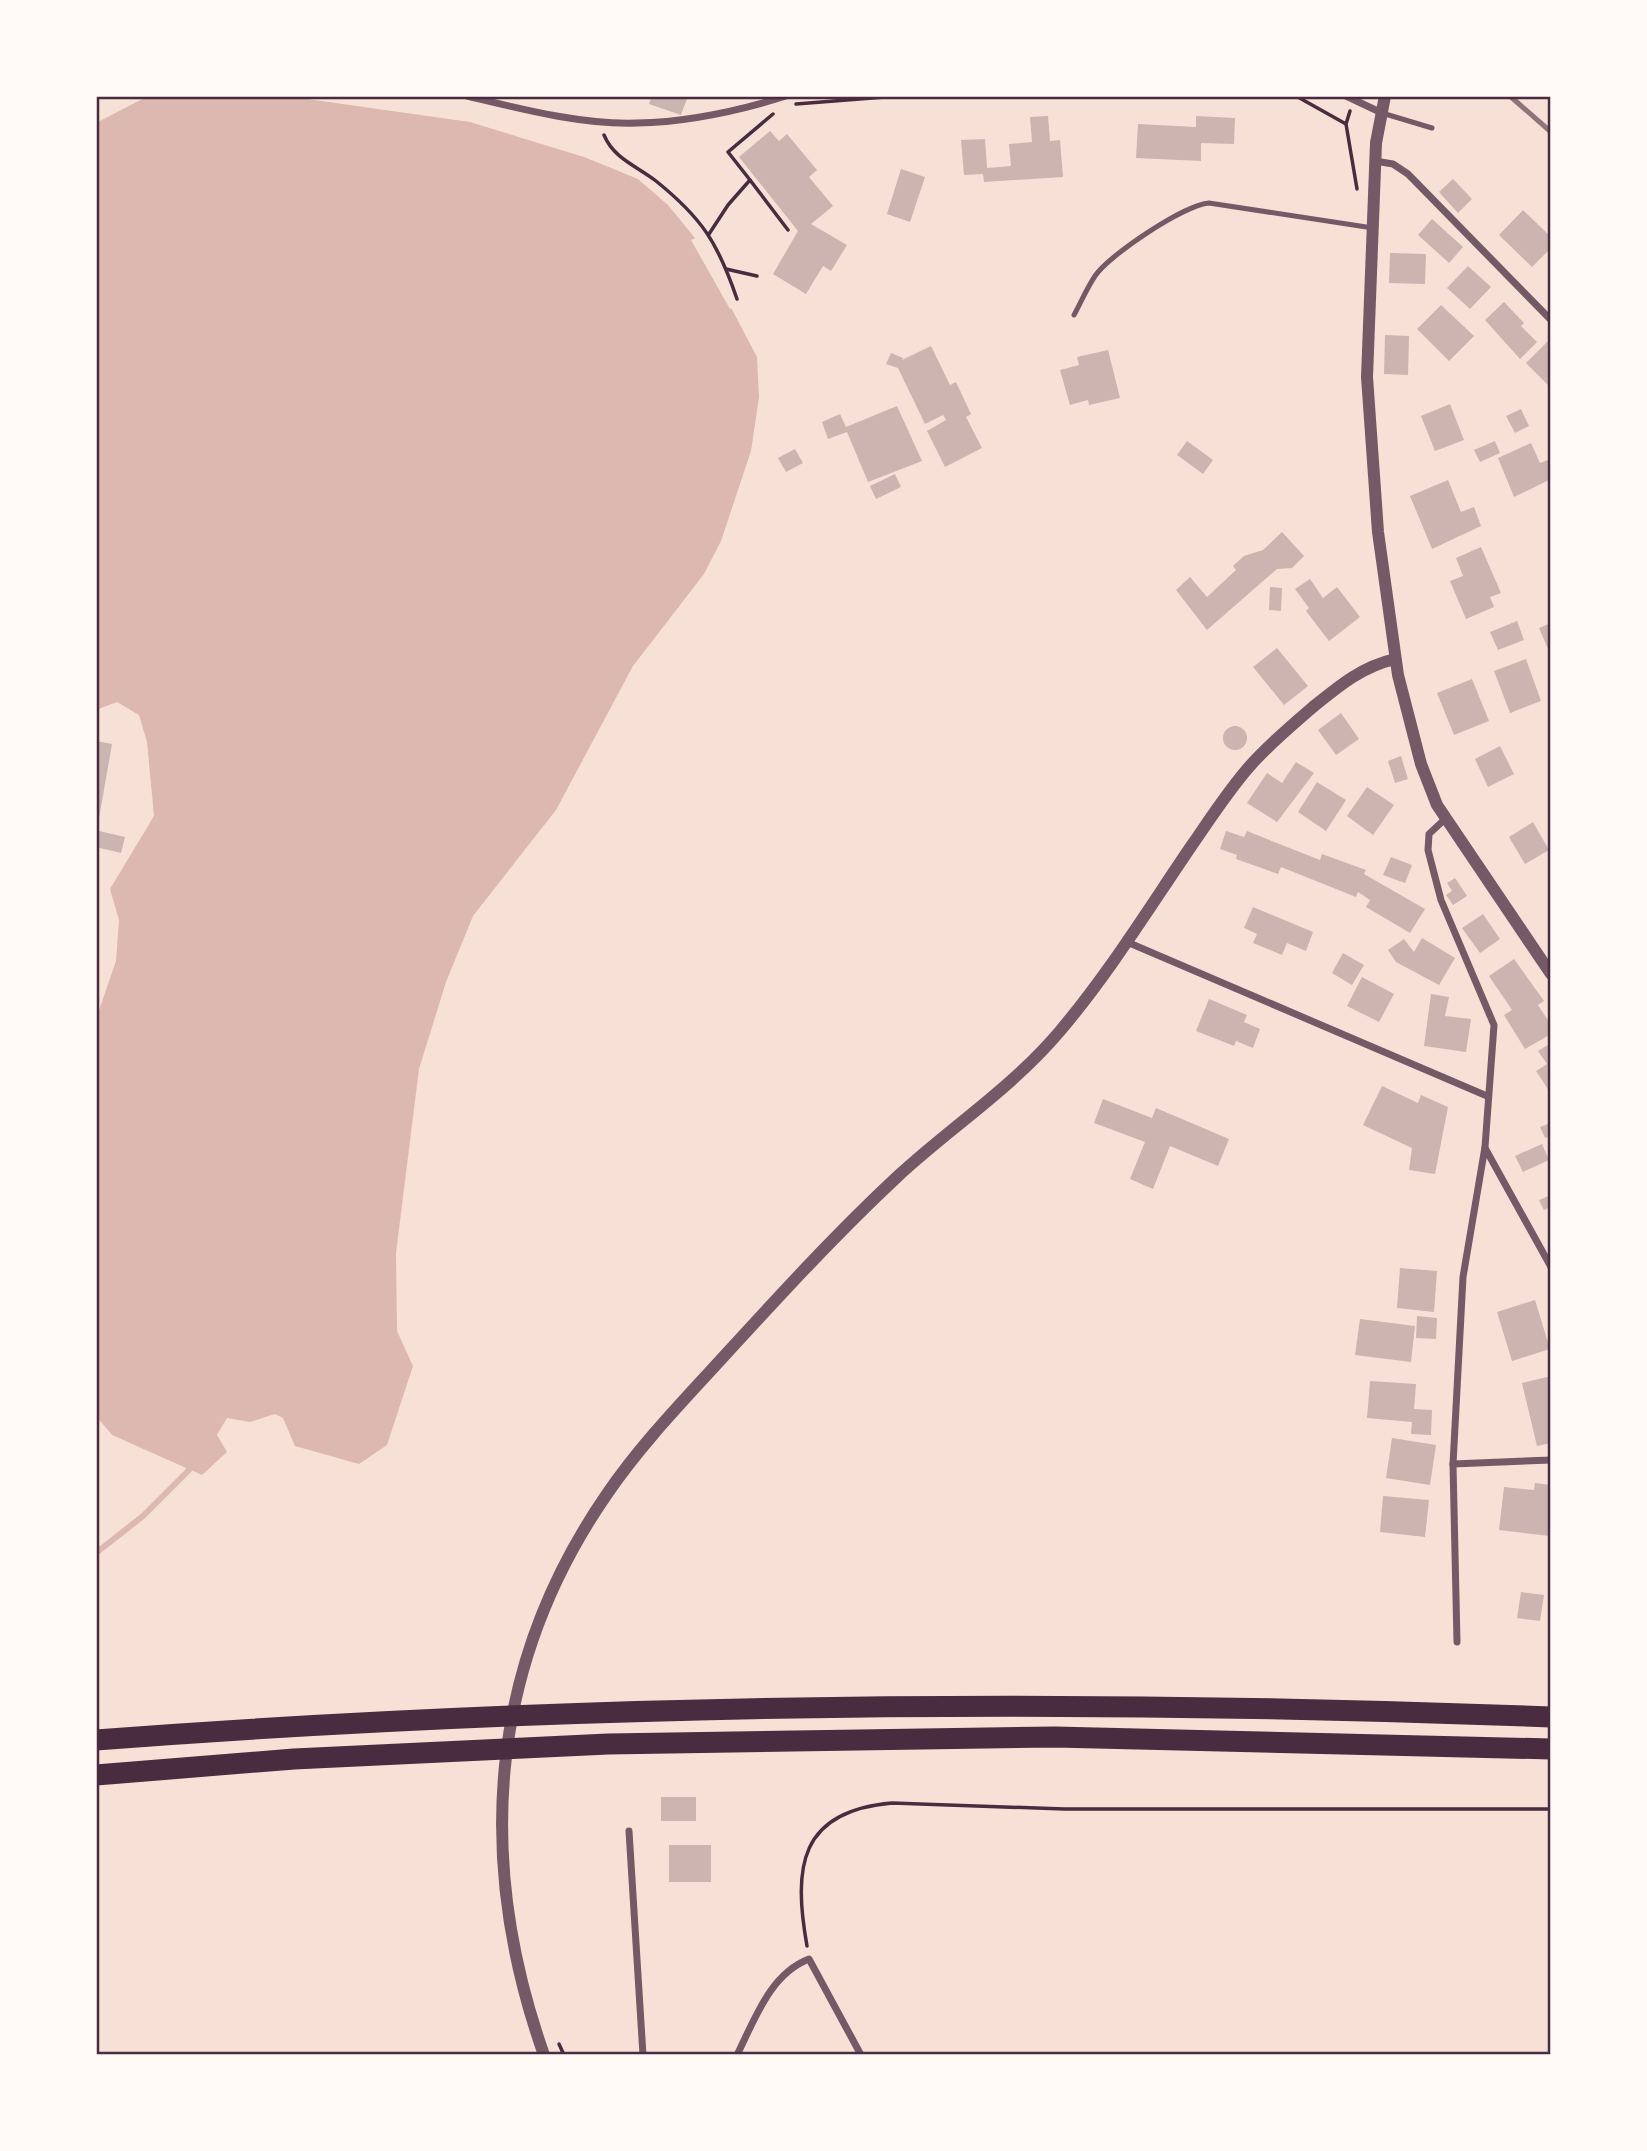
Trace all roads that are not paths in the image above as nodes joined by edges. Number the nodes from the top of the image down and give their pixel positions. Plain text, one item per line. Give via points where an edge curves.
1 (467, 96) edge
2 (786, 96) edge
3 (1346, 96) edge
4 (1385, 96) edge
5 (1382, 113) junction
6 (1432, 128) dead end
7 (1375, 161) junction
8 (1373, 228) junction
9 (1074, 315) dead end
10 (1551, 320) edge
11 (1395, 659) junction
12 (1445, 819) junction
13 (1127, 942) junction
14 (1549, 969) edge
15 (1487, 1096) junction
16 (1485, 1147) junction
17 (1551, 1267) edge
18 (1551, 1460) edge
19 (1453, 1464) junction
20 (1457, 1642) dead end
21 (1551, 1717) edge
22 (96, 1740) edge
23 (1551, 1749) edge
24 (96, 1775) edge
25 (629, 1831) dead end
26 (544, 2055) edge
27 (643, 2055) edge
28 (737, 2055) edge
29 (861, 2055) edge

1 - 2 street via 597,121 638,123 725,112
3 - 5 street
4 - 5 street
5 - 6 lane
5 - 7 street
7 - 8 street
7 - 10 street via 1393,164 1408,174
8 - 9 lane via 1196,204 1096,274
8 - 11 street via 1367,377 1378,532
11 - 12 street via 1421,764
11 - 13 street via 1355,674 1249,767
12 - 14 street
12 - 15 street via 1429,834 1428,850 1450,925 1492,1017
13 - 15 street
13 - 26 street via 1037,1057 900,1174 741,1338 597,1507 552,1588 538,1620 516,1702 503,1762 501,1821 510,1927 524,1997
15 - 16 street
16 - 17 street
16 - 19 street via 1463,1277
18 - 19 street
19 - 20 street
21 - 22 highway via 1051,1704 605,1711 293,1725
23 - 24 highway via 1055,1738 608,1744 294,1759
25 - 27 street
28 - 29 street via 780,1977 809,1959

